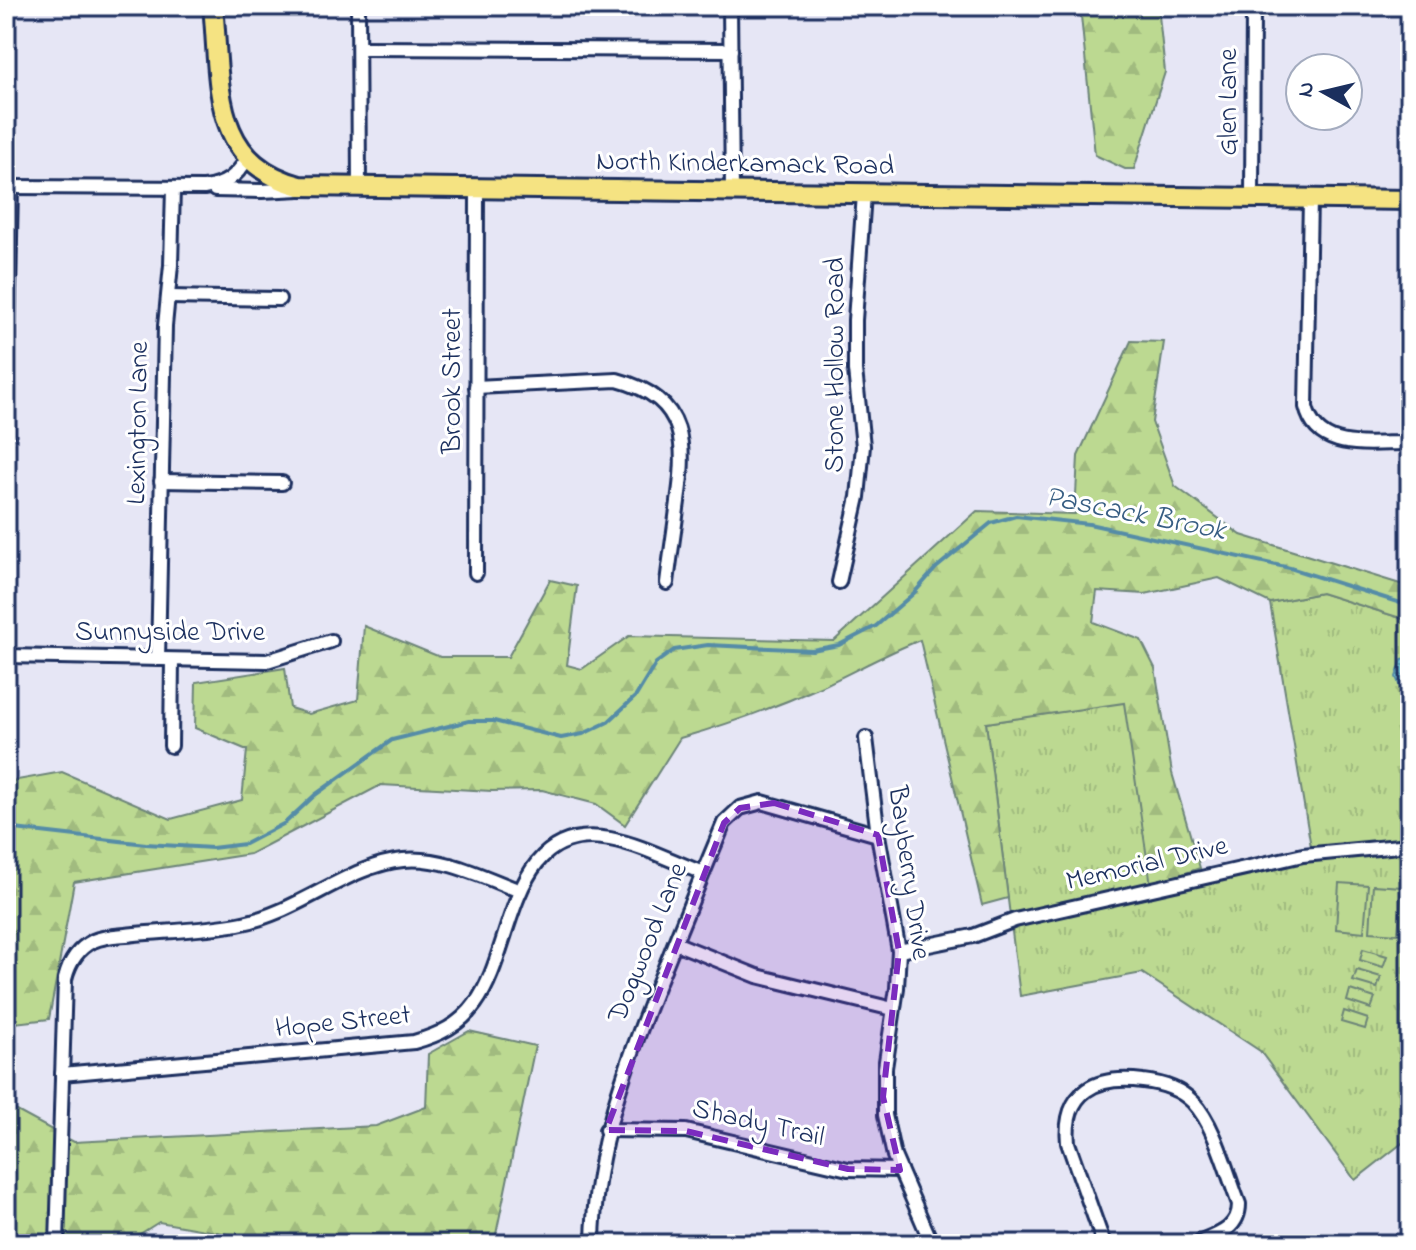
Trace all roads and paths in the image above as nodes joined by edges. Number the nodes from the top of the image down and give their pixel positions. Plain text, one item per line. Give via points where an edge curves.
1 (213, 6) edge
2 (358, 6) edge
3 (730, 6) edge
4 (1253, 6) edge
5 (359, 48) junction
6 (731, 50) junction
7 (247, 159) junction
8 (8, 188) edge
9 (173, 188) junction
10 (188, 188) junction
11 (315, 188) junction
12 (359, 188) junction
13 (477, 190) junction
14 (732, 192) junction
15 (864, 194) junction
16 (1252, 198) junction
17 (1310, 199) junction
18 (1410, 200) edge
19 (169, 297) junction
20 (279, 299) dead end
21 (476, 387) junction
22 (6, 443) edge
23 (1410, 443) edge
24 (161, 481) junction
25 (282, 483) dead end
26 (476, 573) dead end
27 (839, 582) dead end
28 (667, 583) dead end
29 (331, 641) dead end
30 (6, 656) edge
31 (158, 659) junction
32 (172, 660) junction
33 (866, 738) dead end
34 (171, 746) dead end
35 (878, 835) junction
36 (1410, 845) edge
37 (703, 873) junction
38 (520, 891) junction
39 (675, 943) junction
40 (899, 951) junction
41 (893, 1009) junction
42 (62, 1074) junction
43 (606, 1130) junction
44 (900, 1170) junction
45 (57, 1244) edge
46 (593, 1244) edge
47 (932, 1244) edge
48 (1104, 1244) edge
49 (1196, 1244) edge

1 - 7 main road, North Kinderkamack Road via 225,118
2 - 5 street
3 - 6 street
4 - 16 street, Glen Lane
5 - 6 street
5 - 12 street
6 - 14 street
7 - 10 street via 227,182
7 - 11 main road, North Kinderkamack Road via 286,183
8 - 9 street
8 - 22 street
9 - 10 street
9 - 19 street, Lexington Lane
10 - 11 street
11 - 12 main road, North Kinderkamack Road
12 - 13 main road, North Kinderkamack Road
13 - 14 main road, North Kinderkamack Road
13 - 21 street, Brook Street
14 - 15 main road, North Kinderkamack Road
15 - 16 main road, North Kinderkamack Road
15 - 27 street, Stone Hollow Road via 855,320 863,446
16 - 17 main road, North Kinderkamack Road
17 - 18 main road, North Kinderkamack Road
17 - 23 street via 1308,417 1331,440
19 - 20 street
19 - 24 street, Lexington Lane
21 - 26 street, Brook Street
21 - 28 street via 617,380 660,400 671,413 683,447
24 - 25 street
24 - 31 street, Lexington Lane
29 - 32 street, Sunnyside Drive via 267,661
30 - 31 street, Sunnyside Drive
31 - 32 street, Sunnyside Drive
32 - 34 street
33 - 35 street, Bayberry Drive
35 - 37 street, Dogwood Lane via 774,803 751,803 724,823
35 - 40 street, Bayberry Drive
36 - 40 street, Memorial Drive via 1335,850 1205,876
37 - 38 street, Hope Street via 621,842 595,838 549,852
37 - 39 street, Dogwood Lane
38 - 42 street, Hope Street via 482,995 461,1019 432,1037
38 - 42 street via 442,863 404,860 371,868 262,919 92,942 74,957 65,979
39 - 41 street via 772,981
39 - 43 street, Dogwood Lane
40 - 41 street, Bayberry Drive
41 - 44 street, Bayberry Drive via 883,1097
42 - 45 street
43 - 44 street, Shady Trail via 686,1131 848,1169
43 - 46 street, Dogwood Lane
44 - 47 street, Bayberry Drive
48 - 49 street via 1067,1129 1082,1094 1116,1078 1171,1087 1195,1104 1207,1122 1239,1213 1230,1228

